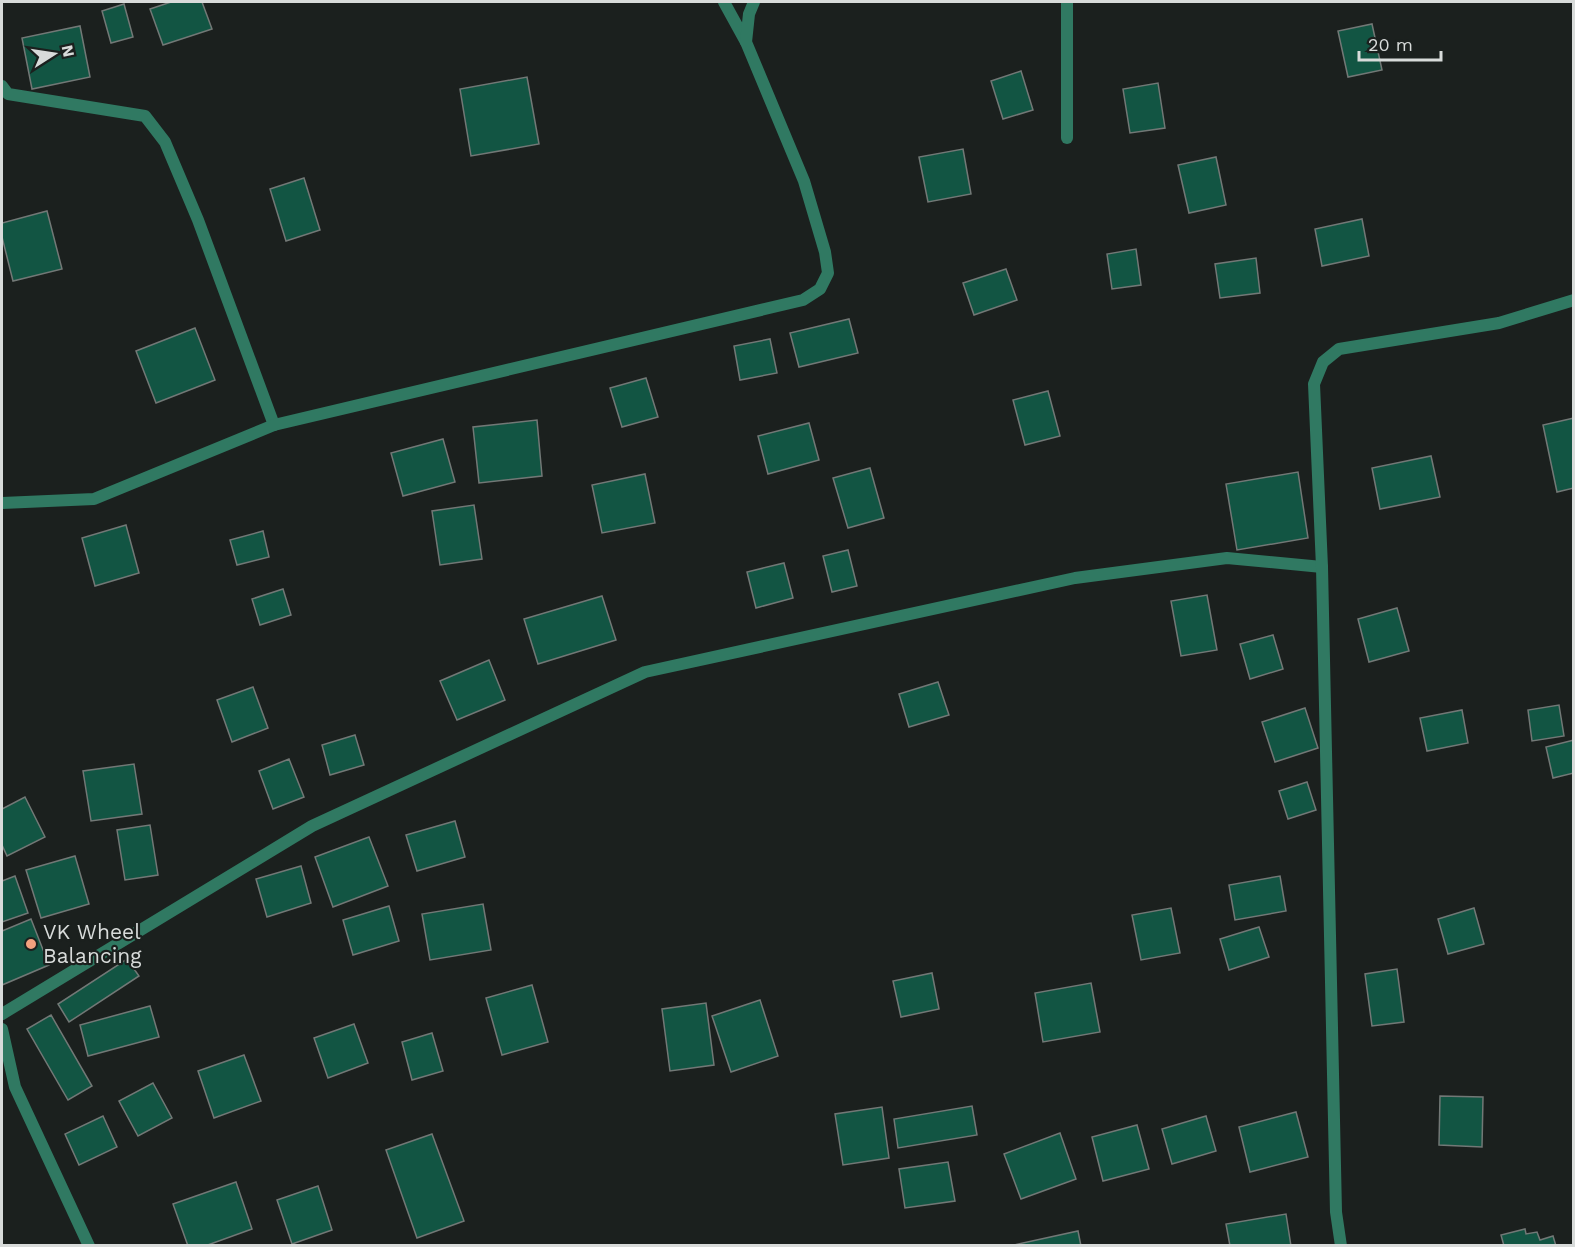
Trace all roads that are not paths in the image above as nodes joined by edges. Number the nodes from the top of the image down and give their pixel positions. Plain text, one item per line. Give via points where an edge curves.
1 (724, 2) edge
2 (754, 2) edge
3 (1067, 2) edge
4 (746, 42) junction
5 (2, 86) edge
6 (1066, 138) dead end
7 (1574, 300) edge
8 (274, 425) junction
9 (2, 503) edge
10 (1322, 567) junction
11 (2, 1014) edge
12 (2, 1029) edge
13 (89, 1245) edge
14 (1341, 1245) edge

1 - 4 street
2 - 4 street
3 - 6 street
4 - 8 street via 804,181 825,252 828,273 820,289 803,300
5 - 8 street via 8,94 145,116 165,142 198,220
7 - 10 street via 1499,322 1340,349 1323,362 1314,384
8 - 9 street via 94,499
10 - 11 street via 1227,558 1075,578 645,672 312,826
10 - 14 street via 1336,1212
12 - 13 street via 15,1087

